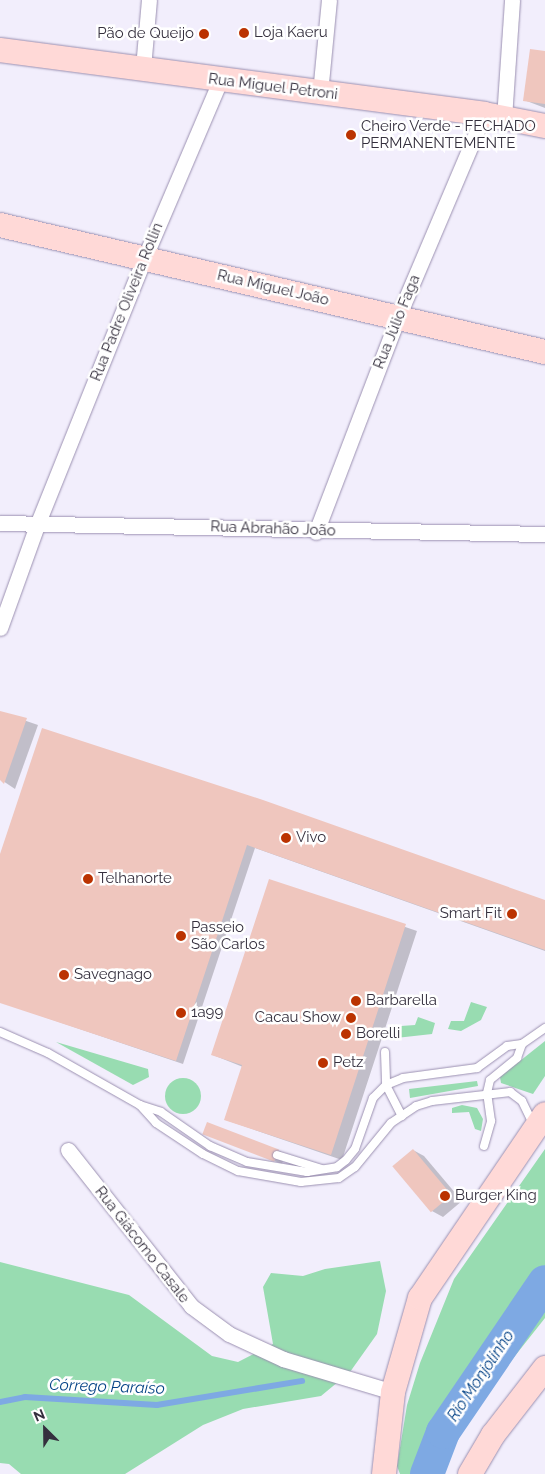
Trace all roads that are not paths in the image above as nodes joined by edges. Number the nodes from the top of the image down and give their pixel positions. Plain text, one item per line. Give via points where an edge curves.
1 (150, 0) edge
2 (329, 0) edge
3 (512, 0) edge
4 (0, 50) edge
5 (143, 68) junction
6 (220, 81) junction
7 (320, 93) junction
8 (494, 116) junction
9 (545, 126) edge
10 (0, 225) edge
11 (144, 259) junction
12 (398, 317) junction
13 (545, 352) edge
14 (0, 523) edge
15 (37, 525) junction
16 (316, 532) junction
17 (545, 534) edge
18 (0, 628) edge
19 (545, 1028) edge
20 (0, 1032) edge
21 (522, 1044) junction
22 (385, 1052) dead end
23 (386, 1086) junction
24 (487, 1093) junction
25 (140, 1105) junction
26 (402, 1116) junction
27 (540, 1122) edge
28 (484, 1146) dead end
29 (68, 1150) dead end
30 (277, 1155) dead end
31 (325, 1170) junction
32 (545, 1368) edge
33 (393, 1392) junction
34 (384, 1474) edge
35 (470, 1474) edge

1 - 5 street
2 - 7 street
3 - 8 street, Rua Júlio Faga
4 - 5 main road, Rua Miguel Petroni
5 - 6 main road, Rua Miguel Petroni
6 - 7 main road, Rua Miguel Petroni
6 - 11 street, Rua Padre Oliveira Rollin
7 - 8 main road, Rua Miguel Petroni
8 - 9 main road, Rua Miguel Petroni
8 - 12 street, Rua Júlio Faga
10 - 11 main road, Rua Miguel João
11 - 12 main road, Rua Miguel João
11 - 15 street, Rua Padre Oliveira Rollin
12 - 13 main road, Rua Miguel João
12 - 16 street, Rua Júlio Faga
14 - 15 street, Rua Abrahão João
15 - 16 street, Rua Abrahão João
15 - 18 street, Rua Padre Oliveira Rollin
16 - 17 street, Rua Abrahão João
19 - 21 lane
20 - 25 lane via 48,1053
21 - 23 lane via 507,1046 477,1068 403,1078
21 - 24 lane via 517,1058 490,1080
22 - 23 lane
23 - 26 lane
23 - 31 lane via 373,1098 356,1149 346,1160
24 - 26 lane via 432,1101
24 - 27 lane via 510,1092
24 - 28 lane via 491,1121
25 - 26 lane via 156,1123 203,1154 238,1171 301,1182 339,1178 355,1167 391,1123
25 - 31 lane via 161,1112 210,1146 247,1162 287,1170
27 - 33 main road via 420,1298
29 - 33 street, Rua Giácomo Casale via 190,1306 229,1334 283,1359
30 - 31 lane
32 - 35 main road via 484,1449
33 - 34 main road

